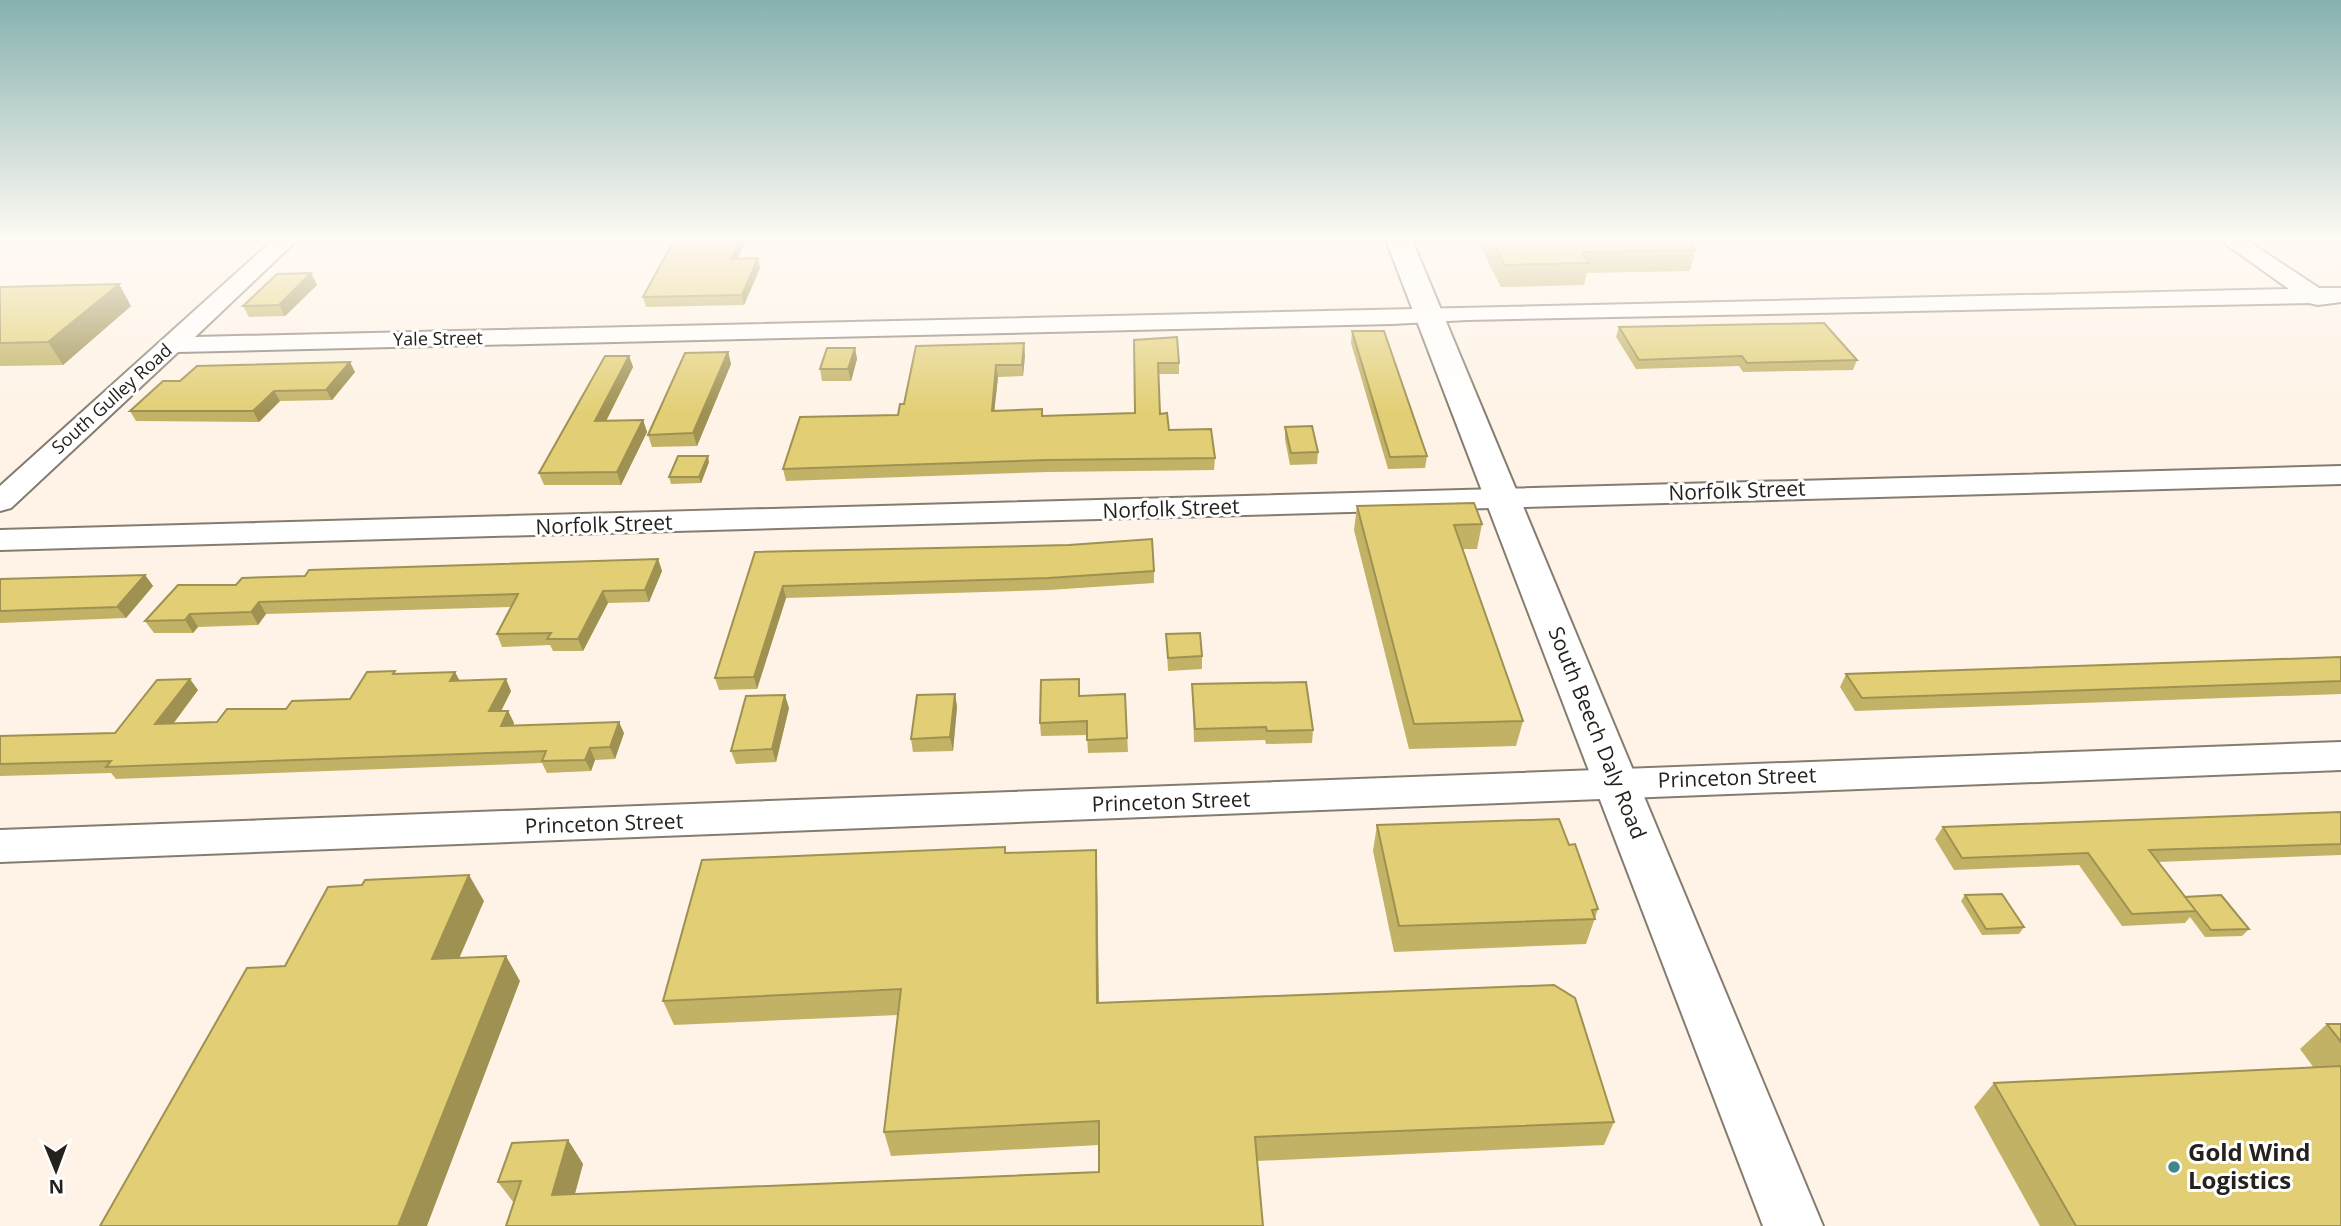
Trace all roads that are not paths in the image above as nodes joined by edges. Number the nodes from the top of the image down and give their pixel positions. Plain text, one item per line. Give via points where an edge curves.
1 (224, 297) edge
2 (1422, 297) edge
3 (2211, 297) edge
4 (2318, 297) edge
5 (2341, 312) edge
6 (1429, 314) junction
7 (172, 345) junction
8 (2341, 475) edge
9 (1504, 498) junction
10 (0, 502) edge
11 (0, 540) edge
12 (2341, 756) edge
13 (1616, 782) junction
14 (0, 846) edge
15 (1793, 1226) edge

1 - 7 street, South Gulley Road
2 - 6 main road, South Beech Daly Road
3 - 6 street, Yale Street
4 - 5 street
6 - 7 street, Yale Street
6 - 9 main road, South Beech Daly Road
7 - 10 street, South Gulley Road
8 - 9 street, Norfolk Street
9 - 11 street, Norfolk Street
9 - 13 main road, South Beech Daly Road
12 - 13 street, Princeton Street
13 - 14 street, Princeton Street
13 - 15 main road, South Beech Daly Road

